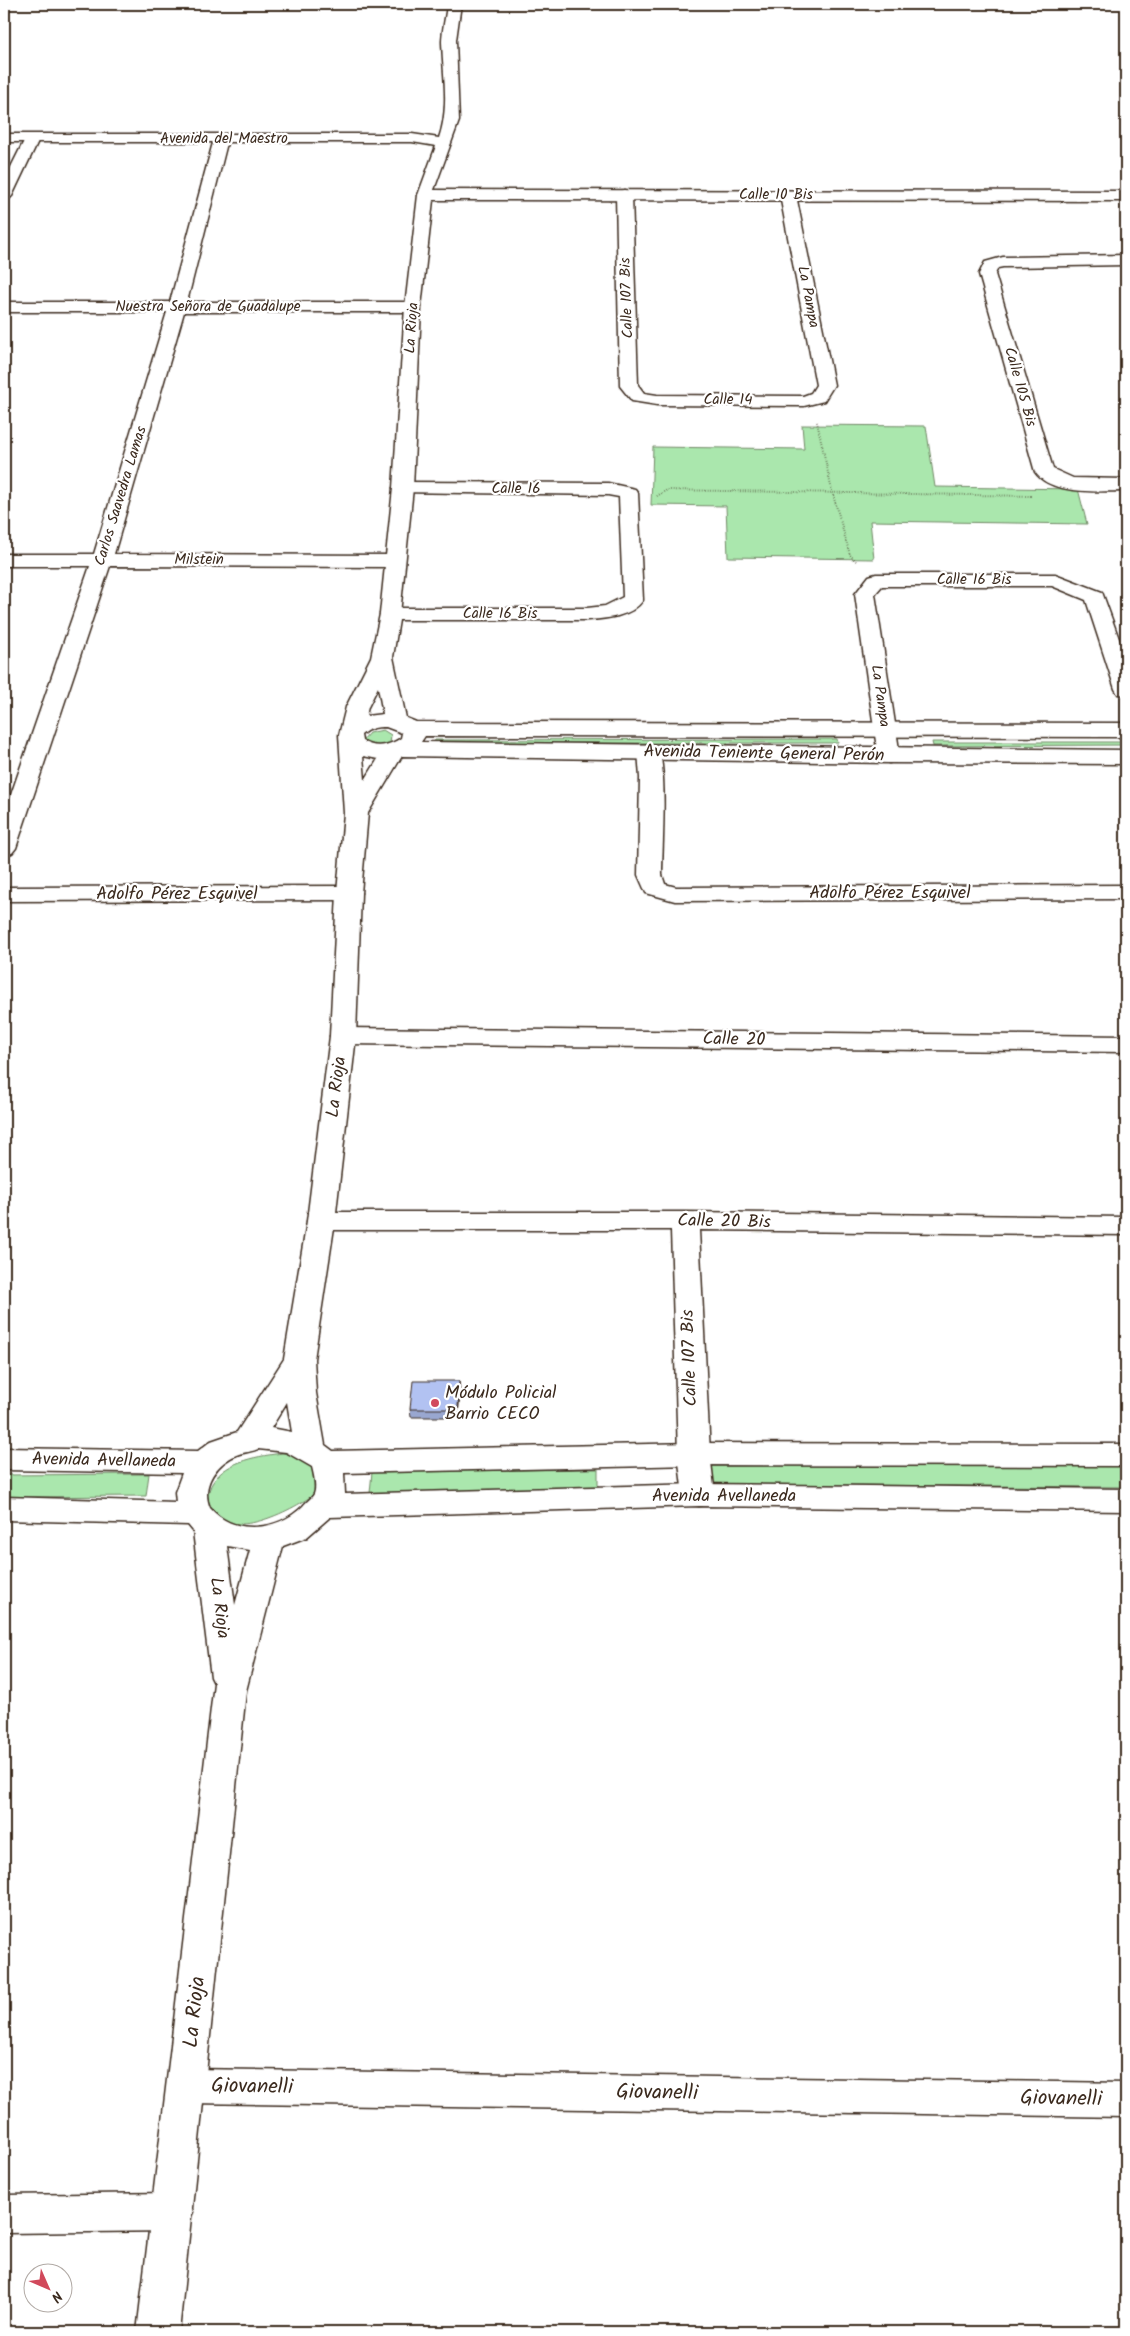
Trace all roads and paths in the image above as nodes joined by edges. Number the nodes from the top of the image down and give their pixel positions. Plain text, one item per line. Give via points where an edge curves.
1 (454, 4) edge
2 (4, 138) edge
3 (32, 139) junction
4 (222, 139) junction
5 (443, 143) junction
6 (426, 195) junction
7 (624, 195) junction
8 (788, 195) junction
9 (4, 196) edge
10 (1126, 196) edge
11 (1126, 260) edge
12 (4, 307) edge
13 (177, 307) junction
14 (413, 307) junction
15 (638, 397) joint
16 (811, 399) junction
17 (1079, 485) junction
18 (1126, 485) edge
19 (403, 488) junction
20 (832, 491) junction
21 (629, 495) junction
22 (4, 560) edge
23 (102, 560) junction
24 (394, 561) junction
25 (876, 580) junction
26 (390, 614) junction
27 (382, 657) junction
28 (1126, 689) edge
29 (404, 725) junction
30 (884, 728) junction
31 (1126, 730) edge
32 (351, 735) junction
33 (398, 750) junction
34 (649, 751) junction
35 (889, 756) junction
36 (1126, 757) edge
37 (356, 813) junction
38 (4, 848) edge
39 (1126, 892) edge
40 (349, 893) junction
41 (4, 894) edge
42 (343, 1036) junction
43 (1126, 1044) edge
44 (685, 1221) junction
45 (321, 1222) junction
46 (1126, 1226) edge
47 (299, 1359) junction
48 (247, 1442) junction
49 (694, 1454) junction
50 (1126, 1455) edge
51 (318, 1456) junction
52 (4, 1459) edge
53 (204, 1462) junction
54 (699, 1495) junction
55 (1126, 1500) edge
56 (322, 1506) junction
57 (4, 1509) edge
58 (203, 1520) junction
59 (269, 1537) junction
60 (229, 1691) junction
61 (187, 2086) junction
62 (1126, 2100) edge
63 (173, 2212) junction
64 (4, 2214) edge
65 (158, 2332) edge

1 - 5 street, La Rioja via 449,40 452,121
2 - 3 street, Avenida del Maestro
3 - 4 street, Avenida del Maestro
3 - 9 street
4 - 5 street, Avenida del Maestro via 412,138
4 - 13 street, Carlos Saavedra Lamas
5 - 6 street, La Rioja
6 - 7 street, Calle 10 Bis
6 - 14 street, La Rioja
7 - 8 street, Calle 10 Bis
7 - 15 street, Calle 107 Bis via 629,386
8 - 10 street, Calle 10 Bis
8 - 16 street, La Pampa via 825,385
11 - 17 street, Calle 105 Bis via 1003,262 991,265 987,274 1044,472 1055,480
12 - 13 street, Nuestra Señora de Guadalupe
13 - 14 street, Nuestra Señora de Guadalupe
13 - 23 street, Carlos Saavedra Lamas
14 - 19 street, La Rioja
15 - 16 street, Calle 14 via 657,400
16 - 20 path
17 - 18 street
17 - 20 path via 1040,496
19 - 21 street, Calle 16 via 608,489
19 - 24 street, La Rioja
20 - 21 path via 667,490 655,497
20 - 25 path via 850,555
21 - 26 street, Calle 16 Bis via 632,600 610,612
22 - 23 street, Milstein
23 - 24 street, Milstein
23 - 38 street, Carlos Saavedra Lamas
24 - 26 street, La Rioja
25 - 28 street, Calle 16 Bis via 1056,580 1095,596
25 - 30 street, La Pampa via 864,594
26 - 27 street, La Rioja
27 - 29 street, La Rioja
27 - 32 street, La Rioja via 357,707
29 - 30 street, Avenida Teniente General Perón via 518,730
29 - 32 street, Avenida Teniente General Perón via 371,722 358,726
29 - 33 street, La Rioja via 414,734 414,740
30 - 31 street, Avenida Teniente General Perón
30 - 35 street, La Pampa
32 - 33 street, Avenida Teniente General Perón via 358,748 365,751
32 - 37 street, La Rioja
33 - 34 street, Avenida Teniente General Perón
33 - 37 street, La Rioja
34 - 35 street, Avenida Teniente General Perón
34 - 39 street, Adolfo Pérez Esquivel via 652,778 650,875 654,888 675,894
35 - 36 street, Avenida Teniente General Perón
37 - 40 street, La Rioja
40 - 41 street, Adolfo Pérez Esquivel
40 - 42 street, La Rioja
42 - 43 street, Calle 20
42 - 45 street, La Rioja
44 - 45 street, Calle 20 Bis
44 - 46 street, Calle 20 Bis
44 - 49 street, Calle 107 Bis
45 - 47 street, La Rioja
47 - 48 street, La Rioja
47 - 51 street, La Rioja via 301,1392
48 - 51 street via 260,1438 285,1439
48 - 53 street via 218,1451
49 - 50 street
49 - 51 street
49 - 54 street, Calle 107 Bis
51 - 56 street via 330,1481 328,1497
52 - 53 street, Avenida Avellaneda
53 - 58 street via 191,1486 191,1499
54 - 55 street, Avenida Avellaneda
54 - 56 street, Avenida Avellaneda
56 - 59 street via 300,1527
57 - 58 street
58 - 59 street via 232,1536 250,1539
58 - 60 street, La Rioja
59 - 60 street, La Rioja
60 - 61 street, La Rioja
61 - 62 street, Giovanelli
61 - 63 street, La Rioja
63 - 64 street
63 - 65 street, La Rioja

